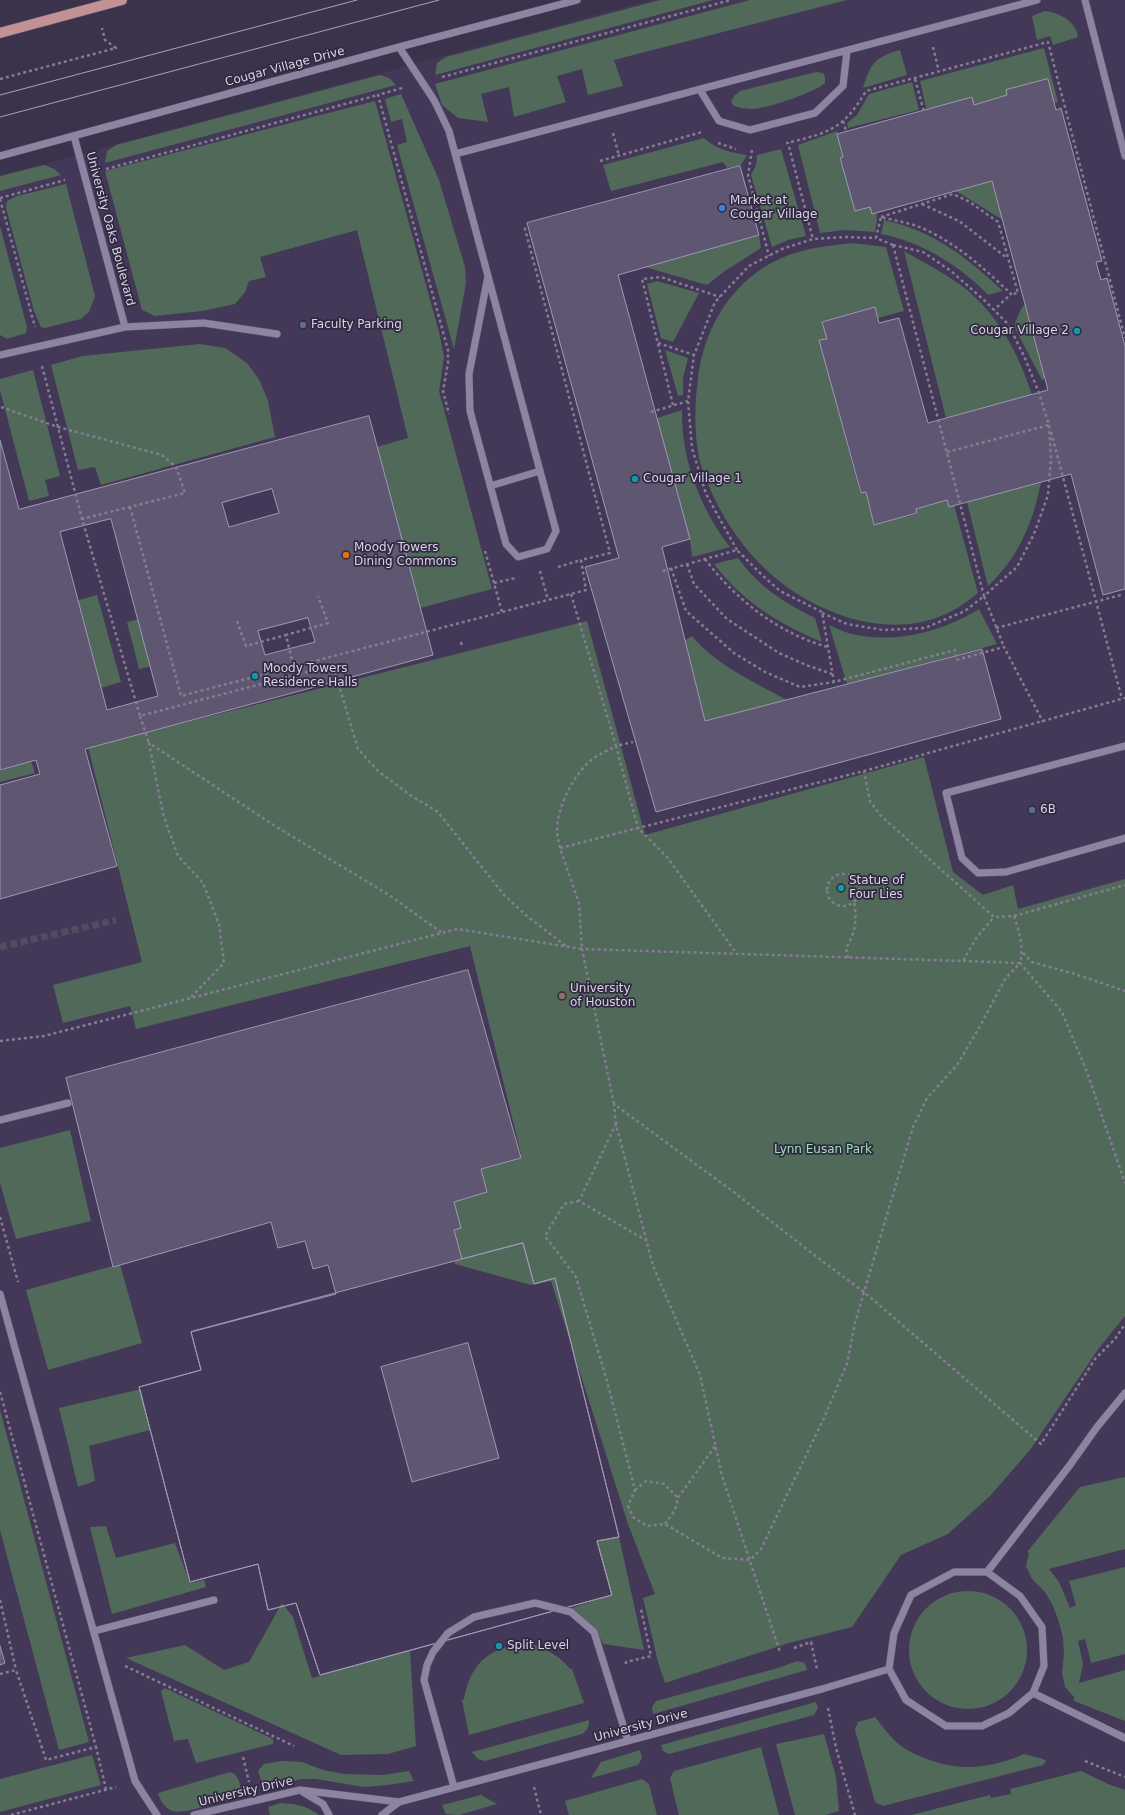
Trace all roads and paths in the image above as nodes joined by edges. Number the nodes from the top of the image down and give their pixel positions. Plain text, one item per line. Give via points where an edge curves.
1 (122, 0) edge
2 (577, 0) edge
3 (1037, 0) edge
4 (1085, 0) edge
5 (102, 28) dead end
6 (928, 30) junction
7 (0, 33) edge
8 (399, 47) junction
9 (847, 51) junction
10 (939, 72) junction
11 (0, 79) edge
12 (915, 79) junction
13 (700, 90) junction
14 (378, 95) dead end
15 (924, 112) dead end
16 (784, 121) junction
17 (843, 121) junction
18 (846, 131) dead end
19 (74, 136) junction
20 (708, 136) dead end
21 (714, 140) dead end
22 (788, 143) junction
23 (781, 144) dead end
24 (759, 148) dead end
25 (740, 149) dead end
26 (746, 149) dead end
27 (752, 149) junction
28 (455, 154) junction
29 (0, 156) edge
30 (1125, 156) edge
31 (600, 161) dead end
32 (106, 169) dead end
33 (66, 180) dead end
34 (0, 198) edge
35 (922, 204) junction
36 (880, 217) junction
37 (876, 238) junction
38 (813, 239) junction
39 (892, 245) junction
40 (769, 256) junction
41 (1008, 259) junction
42 (488, 276) junction
43 (1011, 294) junction
44 (720, 297) junction
45 (994, 310) junction
46 (125, 327) junction
47 (277, 334) dead end
48 (1125, 338) edge
49 (658, 343) junction
50 (0, 355) edge
51 (694, 355) junction
52 (688, 401) junction
53 (674, 406) junction
54 (1, 407) dead end
55 (651, 412) dead end
56 (1049, 425) junction
57 (947, 452) junction
58 (540, 472) junction
59 (71, 474) dead end
60 (490, 486) junction
61 (130, 507) junction
62 (82, 519) junction
63 (737, 550) junction
64 (535, 552) junction
65 (706, 559) junction
66 (687, 564) junction
67 (671, 568) junction
68 (662, 571) dead end
69 (571, 594) dead end
70 (1121, 595) dead end
71 (318, 596) dead end
72 (984, 596) junction
73 (548, 600) dead end
74 (1095, 601) junction
75 (822, 612) junction
76 (237, 621) dead end
77 (996, 628) junction
78 (426, 632) dead end
79 (286, 635) junction
80 (461, 642) dead end
81 (462, 647) dead end
82 (828, 647) junction
83 (1004, 647) junction
84 (293, 665) junction
85 (832, 674) junction
86 (834, 682) junction
87 (1123, 699) edge
88 (140, 716) junction
89 (1043, 722) junction
90 (633, 742) dead end
91 (149, 743) junction
92 (616, 746) junction
93 (1125, 746) edge
94 (864, 771) junction
95 (638, 828) junction
96 (1125, 838) edge
97 (560, 848) junction
98 (1125, 885) edge
99 (854, 901) junction
100 (1014, 916) junction
101 (994, 917) junction
102 (442, 933) junction
103 (566, 946) junction
104 (582, 949) junction
105 (1023, 952) junction
106 (737, 954) junction
107 (848, 958) junction
108 (963, 961) junction
109 (1020, 963) junction
110 (1125, 991) edge
111 (190, 998) junction
112 (0, 1041) edge
113 (68, 1103) dead end
114 (614, 1104) junction
115 (0, 1120) edge
116 (616, 1124) junction
117 (1125, 1183) edge
118 (579, 1201) junction
119 (647, 1240) junction
120 (864, 1292) junction
121 (0, 1294) edge
122 (1125, 1324) edge
123 (0, 1392) edge
124 (1125, 1393) edge
125 (715, 1445) junction
126 (634, 1490) junction
127 (678, 1498) junction
128 (665, 1524) junction
129 (750, 1560) junction
130 (987, 1572) junction
131 (0, 1600) edge
132 (214, 1600) dead end
133 (641, 1609) dead end
134 (94, 1631) junction
135 (780, 1652) dead end
136 (119, 1663) dead end
137 (628, 1669) dead end
138 (889, 1669) junction
139 (16, 1670) junction
140 (0, 1674) edge
141 (1033, 1693) junction
142 (1125, 1738) edge
143 (628, 1741) junction
144 (294, 1746) dead end
145 (96, 1747) junction
146 (1085, 1761) dead end
147 (530, 1767) junction
148 (844, 1776) dead end
149 (1125, 1777) edge
150 (135, 1781) junction
151 (454, 1787) junction
152 (106, 1789) junction
153 (300, 1790) junction
154 (398, 1802) junction
155 (11, 1815) edge
156 (157, 1815) edge
157 (194, 1815) edge
158 (329, 1815) edge
159 (382, 1815) edge
160 (541, 1815) edge
161 (855, 1815) edge

1 - 7 main road
2 - 8 street, Cougar Village Drive
3 - 6 street
4 - 30 street
5 - 11 path via 105,40 116,48
6 - 9 street
6 - 10 path
8 - 19 street, Cougar Village Drive
8 - 28 street via 434,100 449,131
9 - 13 street
9 - 16 street via 842,86 815,113
10 - 12 path
10 - 48 path via 1048,42
12 - 15 path
12 - 17 path via 866,91 854,112
13 - 16 street via 719,121 750,130
13 - 28 street
14 - 32 path
16 - 22 path
17 - 18 path
17 - 22 path via 822,134
19 - 29 street, Cougar Village Drive
19 - 46 street, University Oaks Boulevard
20 - 31 path via 702,132
21 - 25 path via 720,145
22 - 23 path
22 - 38 path
24 - 27 path
26 - 27 path
27 - 40 path via 748,176
28 - 42 street
33 - 34 path
35 - 36 path
35 - 41 path via 959,221
35 - 41 path via 954,194 970,202 998,222
36 - 37 path
36 - 43 path via 916,226 942,239 980,266
37 - 38 path
37 - 39 path
38 - 40 path
39 - 45 path via 923,252 951,271
39 - 57 path
40 - 44 path via 749,266
41 - 43 path via 1018,293
42 - 58 street
42 - 60 street via 469,374 470,411
43 - 45 path
44 - 49 path via 661,277 642,279
44 - 51 path via 715,302
45 - 56 path via 1008,324 1024,356
46 - 47 street via 204,323
46 - 50 street
49 - 51 path
49 - 53 path
51 - 52 path
52 - 53 path
52 - 63 path via 692,448 706,494
53 - 55 path
54 - 61 path via 58,427 162,455 176,467 185,493
56 - 57 path
56 - 72 path via 1051,458 1048,495 1034,534 1017,567
56 - 74 path
57 - 72 path
58 - 60 street
58 - 64 street via 556,531 547,549
59 - 62 path
60 - 64 street via 506,544 518,558
61 - 62 path
61 - 84 path via 181,696
62 - 88 path
63 - 65 path
63 - 75 path via 780,591
64 - 73 path
65 - 66 path
65 - 82 path via 714,571 758,612 787,631 811,643
66 - 67 path
66 - 85 path via 694,584 727,619 779,653
67 - 68 path
67 - 86 path via 686,611 734,653 765,672 800,687
69 - 92 path
70 - 74 path
71 - 79 path via 328,623
72 - 75 path via 965,611 925,628 883,630 847,624
72 - 77 path
74 - 77 path
74 - 87 path
75 - 82 path
76 - 79 path via 246,646
77 - 83 path
78 - 84 path
79 - 84 path
80 - 81 path
82 - 85 path
83 - 86 path via 956,660 955,650
83 - 89 path
85 - 86 path
87 - 89 path
88 - 91 path
88 - 103 path via 333,665 358,749 378,771 438,812 504,895
89 - 94 path
90 - 92 path
91 - 102 path via 275,826 389,895
91 - 111 path via 163,814 178,856 203,883 219,924 224,963
92 - 95 path
92 - 97 path via 594,758 578,775 567,793 557,830
93 - 96 street via 946,793 962,858 978,873 1006,872
94 - 95 path
94 - 101 path via 870,801 880,815
95 - 97 path
95 - 106 path via 666,857
97 - 104 path via 579,903
98 - 100 path
99 - 99 path via 845,905 831,901 827,887 832,878 842,874 856,881 858,891
99 - 107 path via 856,915 854,933 846,948
100 - 101 path
100 - 105 path
101 - 108 path via 977,937
102 - 103 path via 457,929
102 - 111 path
103 - 104 path
104 - 106 path
104 - 114 path
105 - 109 path
105 - 110 path via 1032,962
106 - 107 path
107 - 108 path
108 - 109 path
109 - 117 path via 1062,1012 1087,1072
109 - 120 path via 1005,979 957,1065 927,1098 913,1127
111 - 112 path via 44,1036
113 - 115 street
114 - 116 path
114 - 120 path
116 - 118 path
116 - 119 path
118 - 119 path
118 - 126 path via 564,1204 545,1236 576,1277 607,1381
119 - 125 path via 653,1266 700,1374
120 - 122 path via 1041,1444 1096,1359
120 - 129 path via 847,1364 830,1405 761,1549
121 - 134 street
123 - 145 path
124 - 130 street
125 - 127 path
125 - 129 path via 722,1476
126 - 127 path via 646,1481 664,1484
126 - 128 path via 628,1506 633,1517 647,1526
127 - 128 path via 675,1510
128 - 129 path via 722,1558
129 - 135 path
130 - 138 street via 954,1572 911,1595 894,1633
130 - 141 street via 1020,1596 1042,1627 1044,1666
131 - 139 path
132 - 134 street
133 - 137 path via 651,1656 626,1662
134 - 150 street
136 - 144 path
138 - 141 street via 906,1700 946,1726 982,1726 1009,1713
138 - 143 street, University Drive
139 - 140 path
139 - 145 path via 46,1760
141 - 142 street
143 - 147 street, University Drive
143 - 151 street via 594,1632 570,1612 535,1603 474,1616 448,1633 433,1652 424,1680
145 - 152 path
146 - 149 path
147 - 151 street, University Drive
147 - 160 path
148 - 161 path
150 - 152 path
150 - 156 street
151 - 154 street, University Drive
152 - 155 path
153 - 154 street, University Drive
153 - 157 street, University Drive
153 - 158 street via 323,1804
154 - 159 street, University Drive

